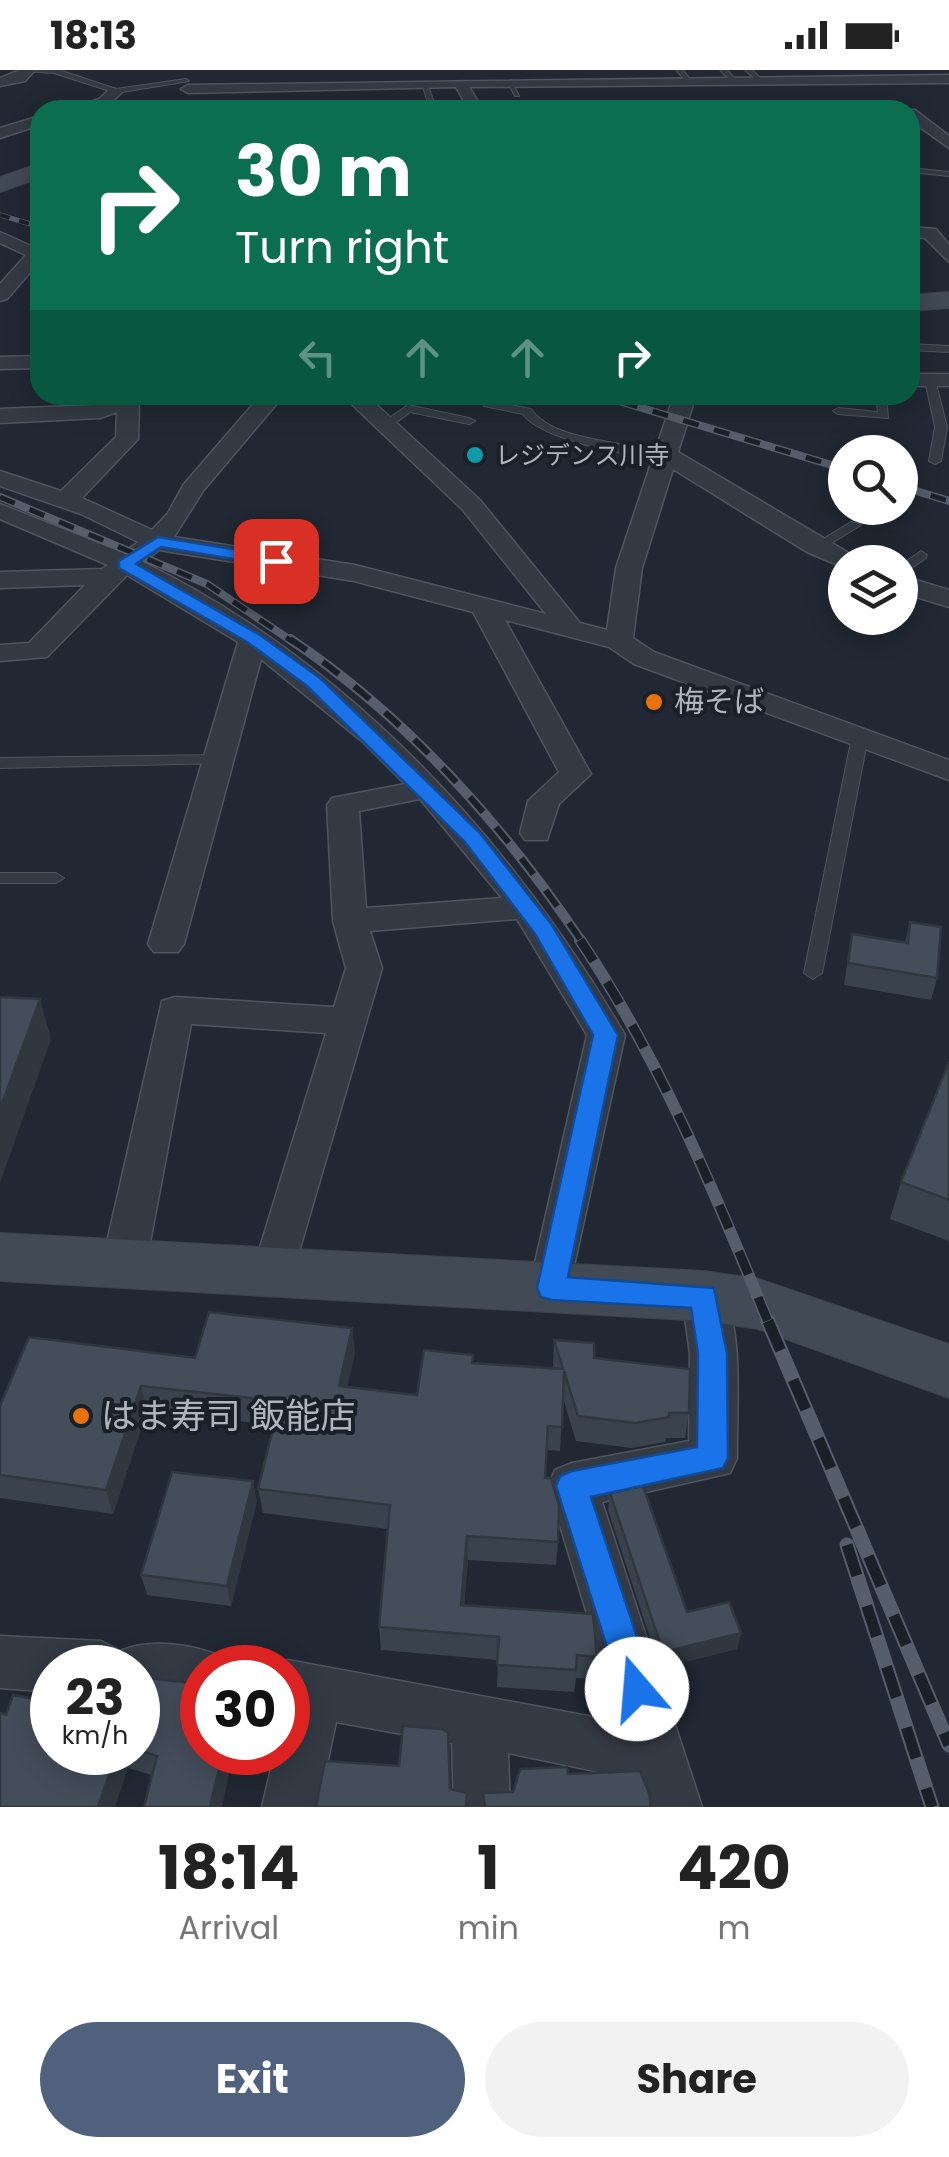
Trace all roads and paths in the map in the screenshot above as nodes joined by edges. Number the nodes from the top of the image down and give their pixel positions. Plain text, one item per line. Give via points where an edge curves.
1 (27, 70) edge
2 (578, 70) edge
3 (679, 70) edge
4 (742, 76) edge
5 (2, 80) edge
6 (185, 80) edge
7 (856, 81) junction
8 (947, 81) edge
9 (691, 83) junction
10 (424, 84) junction
11 (460, 84) junction
12 (589, 84) junction
13 (116, 91) junction
14 (756, 96) dead end
15 (106, 100) edge
16 (431, 100) dead end
17 (470, 100) edge
18 (891, 100) edge
19 (920, 119) edge
20 (30, 122) edge
21 (5, 128) edge
22 (30, 129) edge
23 (920, 139) edge
24 (947, 140) edge
25 (920, 171) edge
26 (949, 174) edge
27 (30, 176) edge
28 (0, 185) edge
29 (920, 232) edge
30 (0, 237) edge
31 (0, 250) edge
32 (30, 250) edge
33 (30, 255) edge
34 (949, 257) edge
35 (30, 264) edge
36 (0, 296) edge
37 (949, 300) edge
38 (920, 302) edge
39 (920, 348) edge
40 (949, 350) edge
41 (30, 362) edge
42 (0, 363) edge
43 (930, 380) edge
44 (49, 405) edge
45 (59, 405) edge
46 (117, 405) edge
47 (133, 405) edge
48 (263, 405) edge
49 (366, 405) edge
50 (494, 405) edge
51 (682, 405) edge
52 (883, 405) edge
53 (838, 411) dead end
54 (0, 416) edge
55 (469, 422) dead end
56 (389, 423) junction
57 (664, 456) junction
58 (935, 461) dead end
59 (0, 478) edge
60 (66, 500) junction
61 (0, 511) edge
62 (855, 525) dead end
63 (158, 542) junction
64 (816, 547) junction
65 (828, 552) edge
66 (921, 555) dead end
67 (918, 557) edge
68 (117, 571) junction
69 (0, 580) edge
70 (918, 589) edge
71 (949, 599) edge
72 (484, 607) junction
73 (572, 631) junction
74 (254, 638) junction
75 (619, 641) junction
76 (37, 651) junction
77 (0, 653) edge
78 (0, 669) edge
79 (860, 737) junction
80 (219, 760) junction
81 (0, 762) edge
82 (949, 771) edge
83 (425, 789) junction
84 (536, 833) dead end
85 (0, 878) edge
86 (56, 878) dead end
87 (526, 907) junction
88 (350, 921) junction
89 (166, 944) dead end
90 (813, 973) dead end
91 (349, 1021) junction
92 (0, 1257) edge
93 (124, 1264) junction
94 (274, 1273) junction
95 (551, 1288) junction
96 (704, 1296) junction
97 (949, 1371) edge
98 (0, 1662) edge
99 (30, 1664) edge
100 (310, 1691) edge
101 (479, 1720) junction
102 (293, 1775) edge
103 (666, 1782) edge
104 (290, 1807) edge
105 (482, 1807) edge

1 - 5 street
1 - 13 lane via 55,70
2 - 12 street
3 - 9 lane
4 - 7 street
4 - 9 street
4 - 14 street
6 - 10 street
6 - 13 lane
7 - 8 street
7 - 18 street
9 - 12 street via 675,90
10 - 11 street
10 - 16 lane
11 - 12 street
11 - 17 street
13 - 15 street
19 - 24 street
20 - 21 street
21 - 22 street
23 - 24 street
25 - 26 lane
27 - 28 street
29 - 34 street via 930,232
30 - 32 street
31 - 33 street
35 - 36 street
37 - 38 street
39 - 40 lane
41 - 42 street
43 - 58 lane via 941,426
44 - 54 street
45 - 46 street via 100,412
47 - 60 street via 127,439
48 - 63 street via 192,489
49 - 56 street
50 - 57 lane via 527,411 534,421 600,446
51 - 57 street
52 - 53 lane via 884,416
55 - 56 lane via 408,408
56 - 73 street via 471,503
57 - 64 street
57 - 75 street via 629,568
59 - 60 street
60 - 63 street
61 - 68 street
62 - 64 lane
63 - 68 street
63 - 72 street via 355,573
64 - 65 street
66 - 67 lane
68 - 69 street
68 - 74 street
68 - 76 street
70 - 71 street
72 - 73 street
72 - 84 street via 576,774 544,801
73 - 75 street
74 - 80 street
74 - 83 street via 314,682
75 - 79 street via 644,658
76 - 77 street
76 - 78 street
79 - 82 street
79 - 90 lane
80 - 81 lane
80 - 89 street
83 - 87 street
83 - 88 street via 342,805
85 - 86 lane
87 - 88 street
87 - 95 street via 606,1035
88 - 91 street via 364,968
91 - 93 street via 175,1010
91 - 94 street
92 - 93 street
93 - 94 street
94 - 95 street
95 - 96 street
96 - 97 street via 759,1304
96 - 103 street via 713,1354 712,1458 572,1486
98 - 99 street
100 - 101 street
101 - 103 street
101 - 105 street
102 - 104 street

